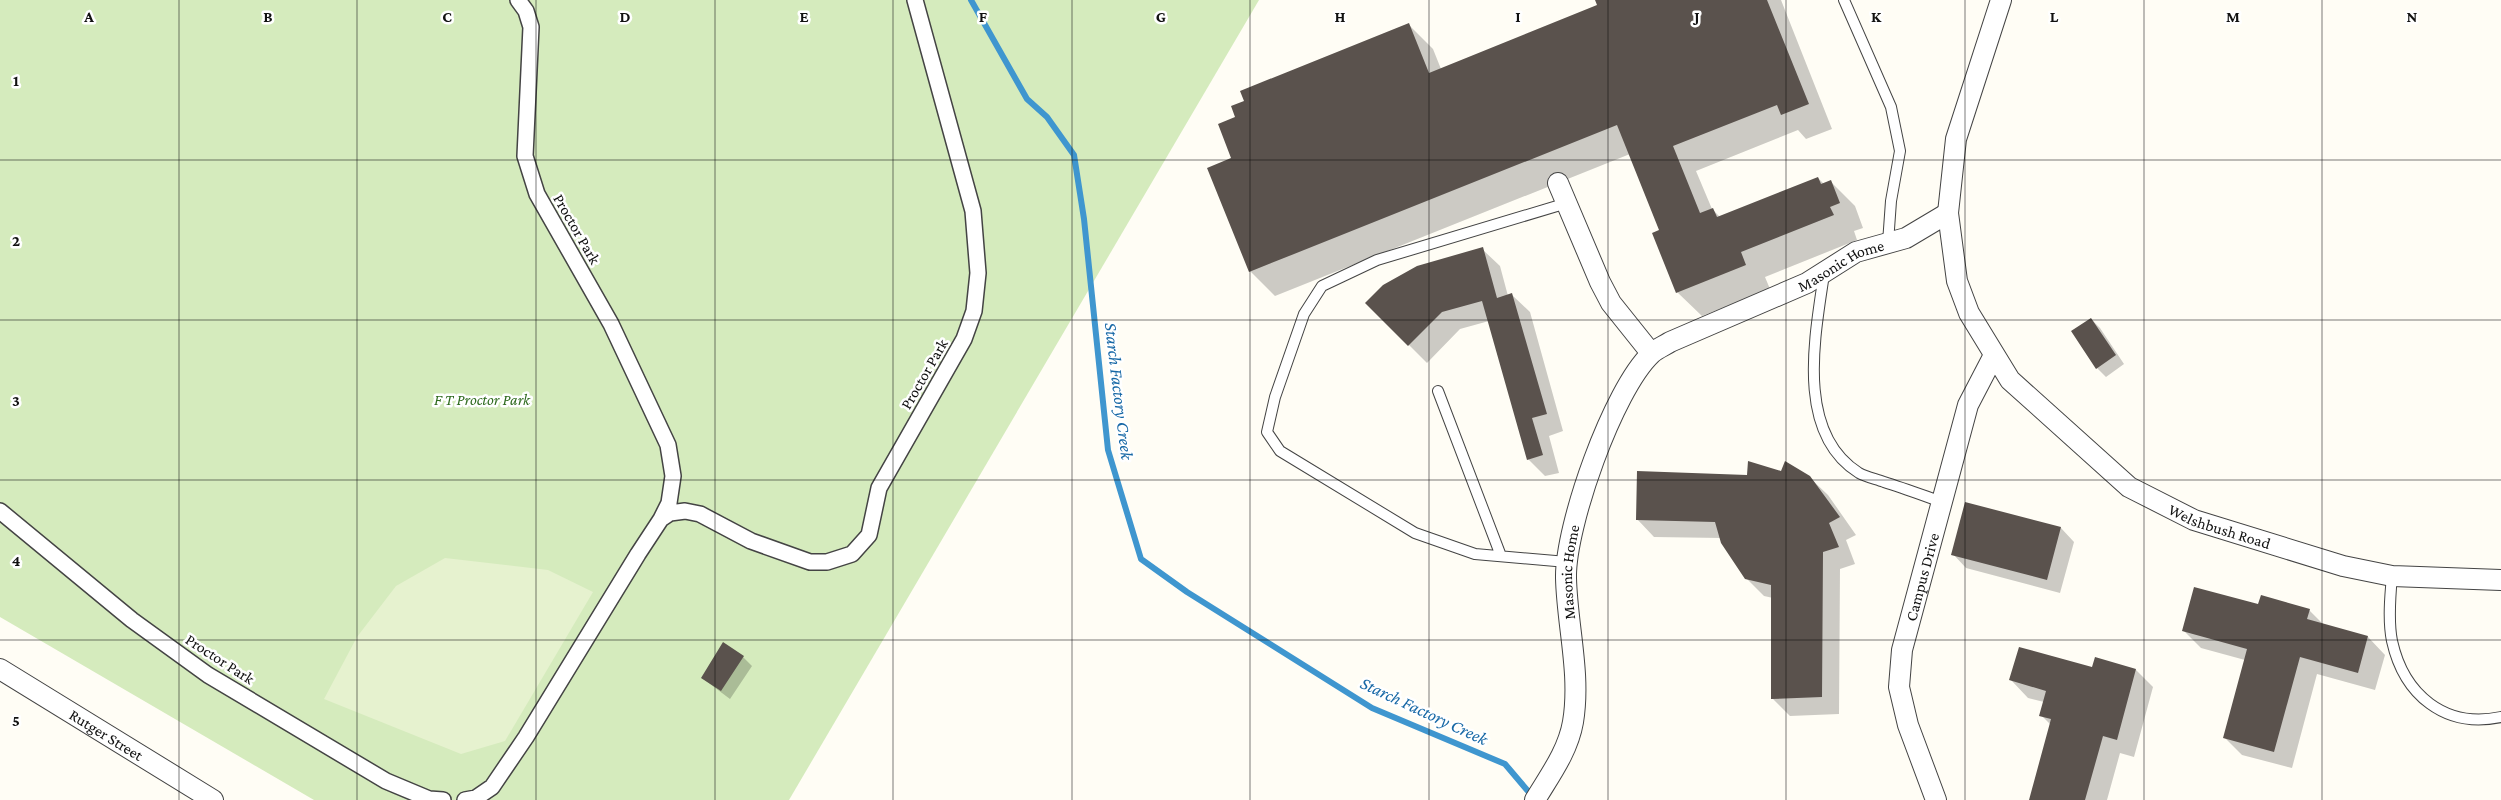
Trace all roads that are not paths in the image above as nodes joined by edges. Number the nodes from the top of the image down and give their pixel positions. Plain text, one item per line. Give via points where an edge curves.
1 (518, 0) edge
2 (915, 0) edge
3 (2001, 0) edge
4 (1845, 2) edge
5 (1558, 183) dead end
6 (1567, 203) junction
7 (1948, 213) junction
8 (1888, 243) junction
9 (1824, 272) junction
10 (1651, 353) junction
11 (1994, 355) junction
12 (1438, 391) dead end
13 (1942, 502) junction
14 (0, 511) edge
15 (661, 519) junction
16 (1501, 556) junction
17 (1567, 562) junction
18 (2392, 576) junction
19 (2501, 580) edge
20 (0, 669) edge
21 (2501, 717) edge
22 (213, 800) edge
23 (443, 800) edge
24 (465, 800) edge
25 (1535, 800) edge
26 (1936, 800) edge

1 - 15 street, Proctor Park via 531,27 525,156 537,194 611,324 668,445 673,476 669,503
2 - 15 street, Proctor Park via 973,211 978,272 974,311 964,339 879,488 869,534 852,554 827,562 810,562 751,541 700,514 685,511 670,513
3 - 7 street via 1956,139
4 - 8 lane via 1890,107 1900,151
5 - 6 street
6 - 10 street via 1611,303
6 - 16 lane via 1377,260 1322,286 1304,314 1275,397 1267,432 1280,451 1415,534 1475,554
7 - 8 street, Masonic Home via 1906,238
7 - 11 street via 1957,281 1969,313
8 - 9 street, Masonic Home via 1856,252
9 - 10 street, Masonic Home via 1807,283
9 - 13 lane via 1817,321 1813,397 1818,418 1835,452 1859,473
10 - 17 street, Masonic Home via 1628,384 1594,458
11 - 13 street, Campus Drive via 1968,405
11 - 18 street, Welshbush Road via 2010,380 2129,488 2194,520 2344,566
12 - 16 lane
13 - 26 street, Campus Drive via 1902,650 1899,687 1908,725
14 - 23 street, Proctor Park via 132,620 208,675 386,781 430,799
15 - 24 street, Proctor Park via 492,787 476,798
16 - 17 lane
17 - 25 street, Masonic Home via 1576,690 1573,722 1564,752
18 - 19 street, Welshbush Road
18 - 21 lane via 2392,641 2407,682 2434,708 2461,717
20 - 22 street, Rutger Street

